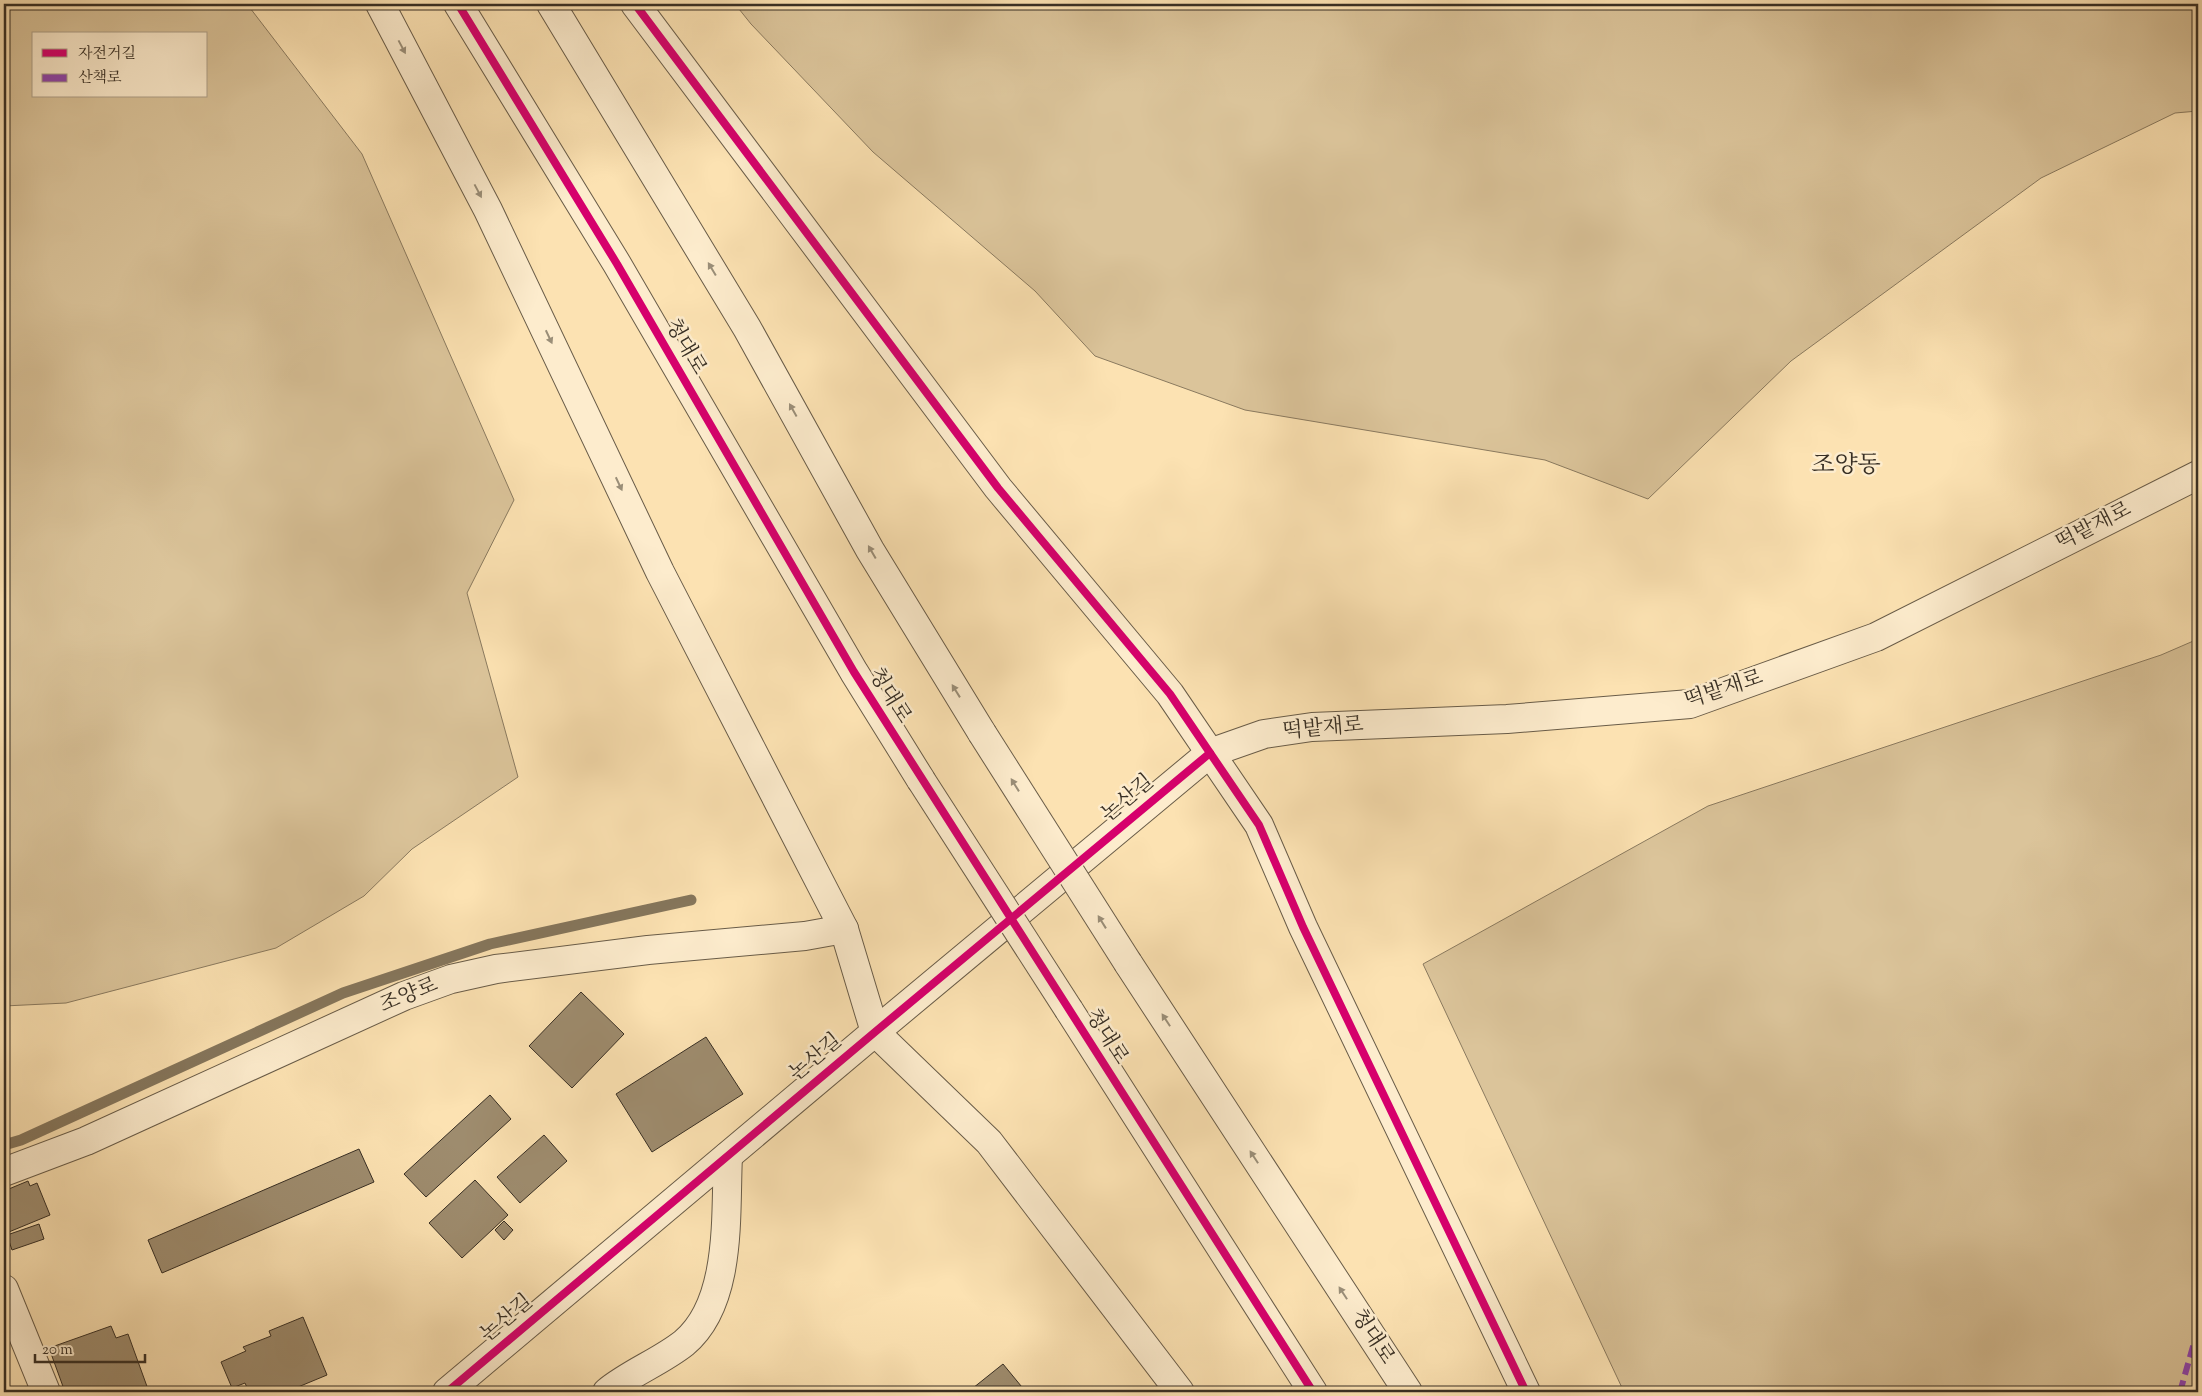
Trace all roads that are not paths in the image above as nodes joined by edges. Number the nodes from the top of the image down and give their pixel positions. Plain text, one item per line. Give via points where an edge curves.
1 (380, 4) edge
2 (458, 4) edge
3 (551, 4) edge
4 (635, 4) edge
5 (2198, 475) edge
6 (1210, 753) junction
7 (844, 929) junction
8 (875, 1032) junction
9 (728, 1156) junction
10 (4, 1172) edge
11 (4, 1288) edge
12 (46, 1392) edge
13 (447, 1392) edge
14 (607, 1392) edge
15 (1180, 1392) edge
16 (1313, 1392) edge
17 (1408, 1392) edge
18 (1526, 1392) edge

1 -> 7 street via 488,210 660,572
2 - 16 street, 청대로, bridge via 617,264 849,664
17 -> 3 street, 청대로, bridge via 982,733 870,550 736,310
4 - 6 street via 998,488 1170,694
5 - 6 street, 떡밭재로 via 1876,637 1690,704 1507,719 1312,727 1264,734
6 - 8 street, 논산길
6 - 18 street via 1259,825 1304,928
7 - 8 street
7 - 10 street, 조양로 via 805,936 648,950 496,969 451,979 404,996 86,1141
8 - 9 street, 논산길
8 - 15 street via 990,1142
9 - 13 street, 논산길
9 - 14 street via 723,1257 720,1277 708,1310 683,1344
11 - 12 street

